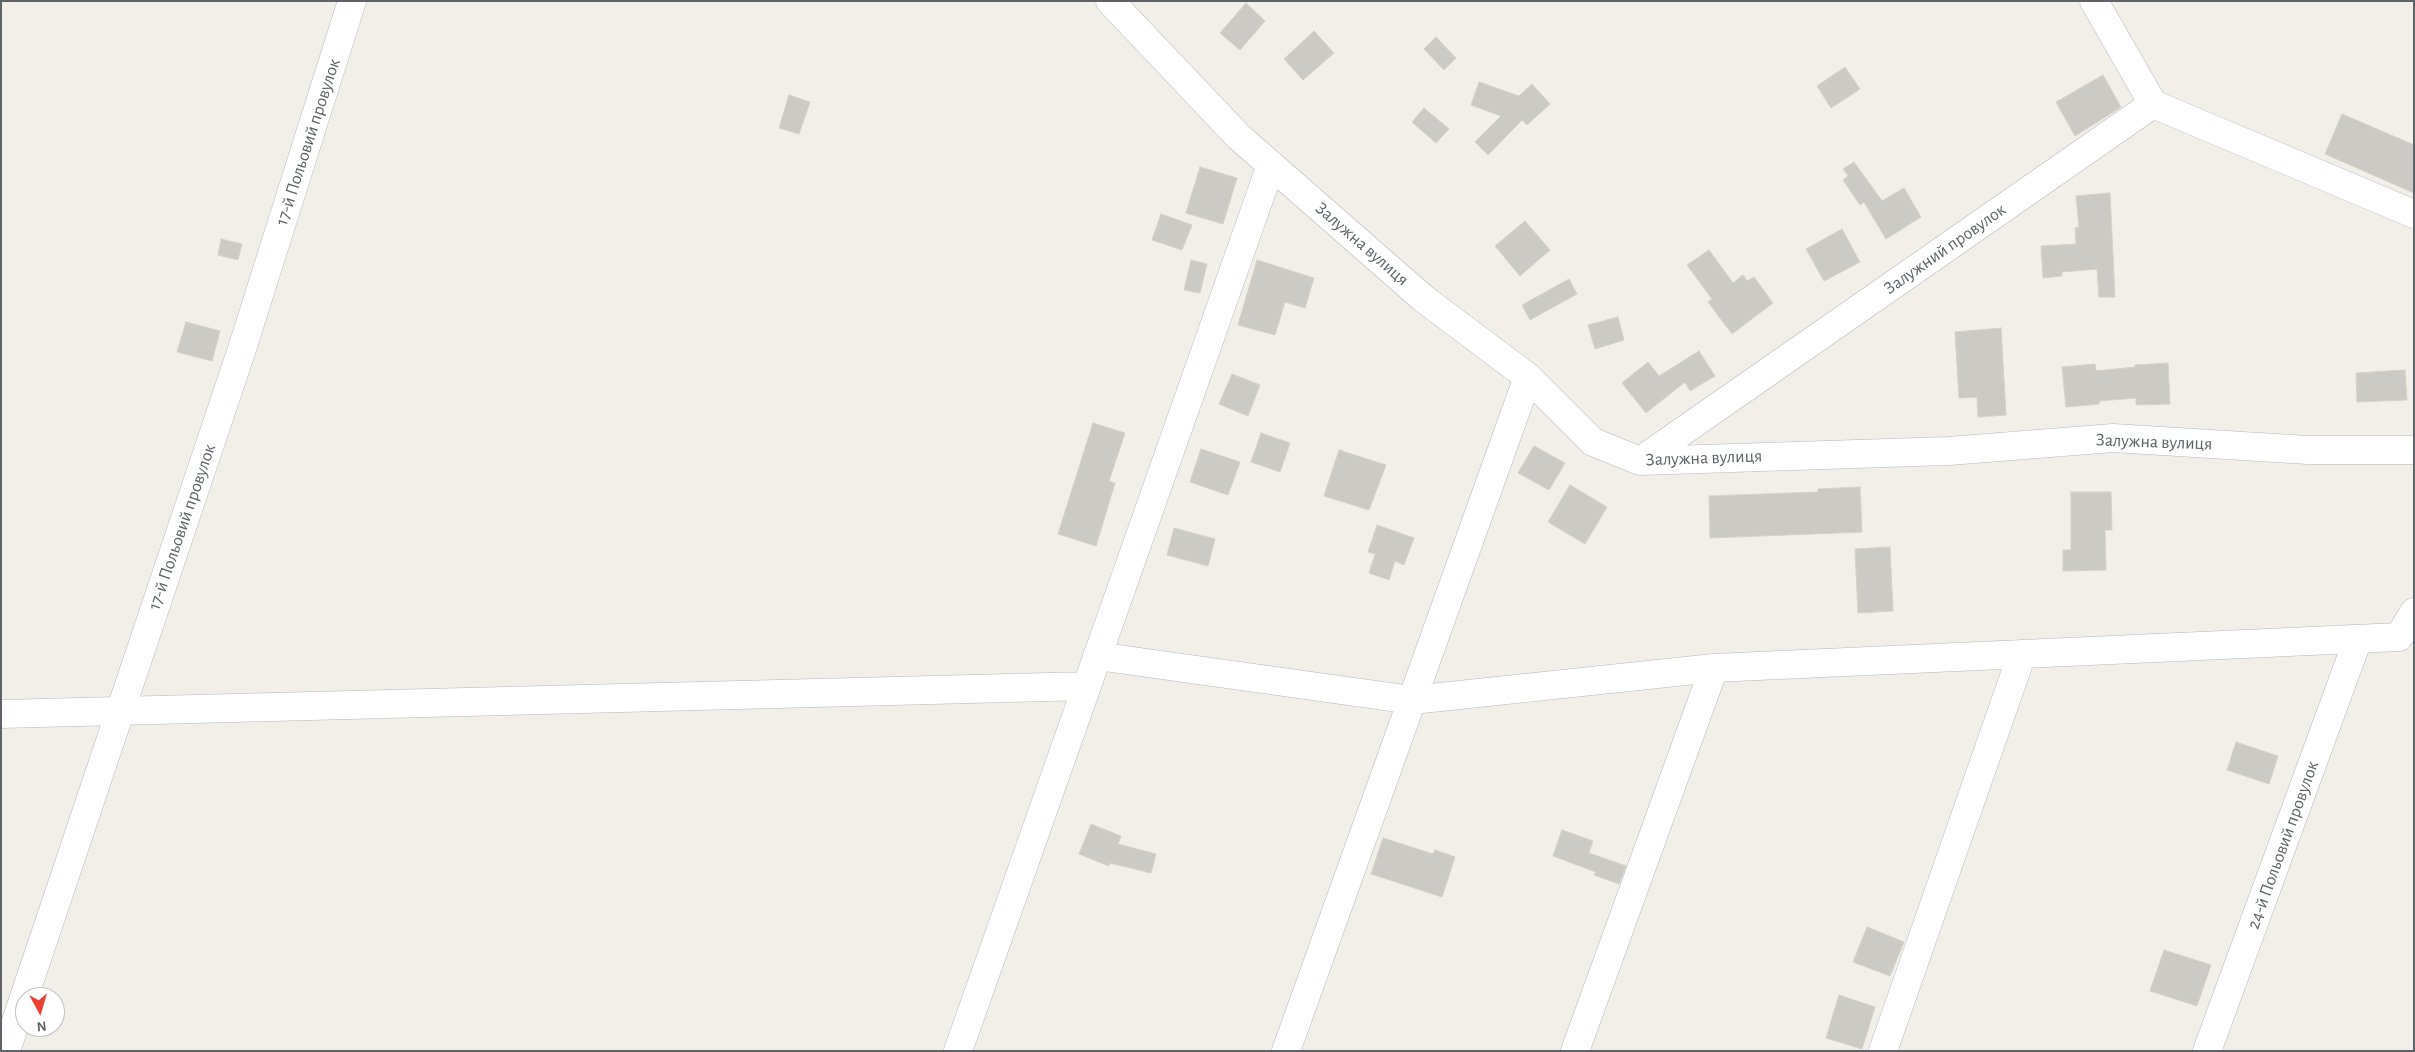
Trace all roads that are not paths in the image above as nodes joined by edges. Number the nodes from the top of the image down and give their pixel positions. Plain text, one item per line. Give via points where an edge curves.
1 (352, 1) edge
2 (1110, 1) edge
3 (2094, 1) edge
4 (2153, 104) junction
5 (1271, 165) junction
6 (2414, 214) edge
7 (1528, 377) junction
8 (2414, 450) edge
9 (1640, 461) junction
10 (2414, 612) edge
11 (2358, 639) junction
12 (2022, 654) junction
13 (1097, 656) junction
14 (1714, 668) junction
15 (1087, 686) junction
16 (1412, 700) junction
17 (120, 711) junction
18 (1, 714) edge
19 (6, 1051) edge
20 (958, 1051) edge
21 (1286, 1051) edge
22 (1575, 1051) edge
23 (1883, 1051) edge
24 (2207, 1051) edge

1 - 17 street, 17-й Польовий провулок via 241,352
2 - 5 street, Залужна вулиця via 1239,138
3 - 4 street
4 - 6 street
4 - 9 street, Залужний провулок
5 - 7 street, Залужна вулиця via 1424,299
5 - 13 street
7 - 9 street, Залужна вулиця via 1593,442
7 - 16 street
8 - 9 street, Залужна вулиця via 2308,450 2113,438 1949,451
10 - 11 street via 2399,637
11 - 12 street
11 - 24 street, 24-й Польовий провулок
12 - 14 street
12 - 23 street
13 - 15 street
13 - 16 street
14 - 16 street
14 - 22 street
15 - 17 street
15 - 20 street
16 - 21 street
17 - 18 street
17 - 19 street, 17-й Польовий провулок

